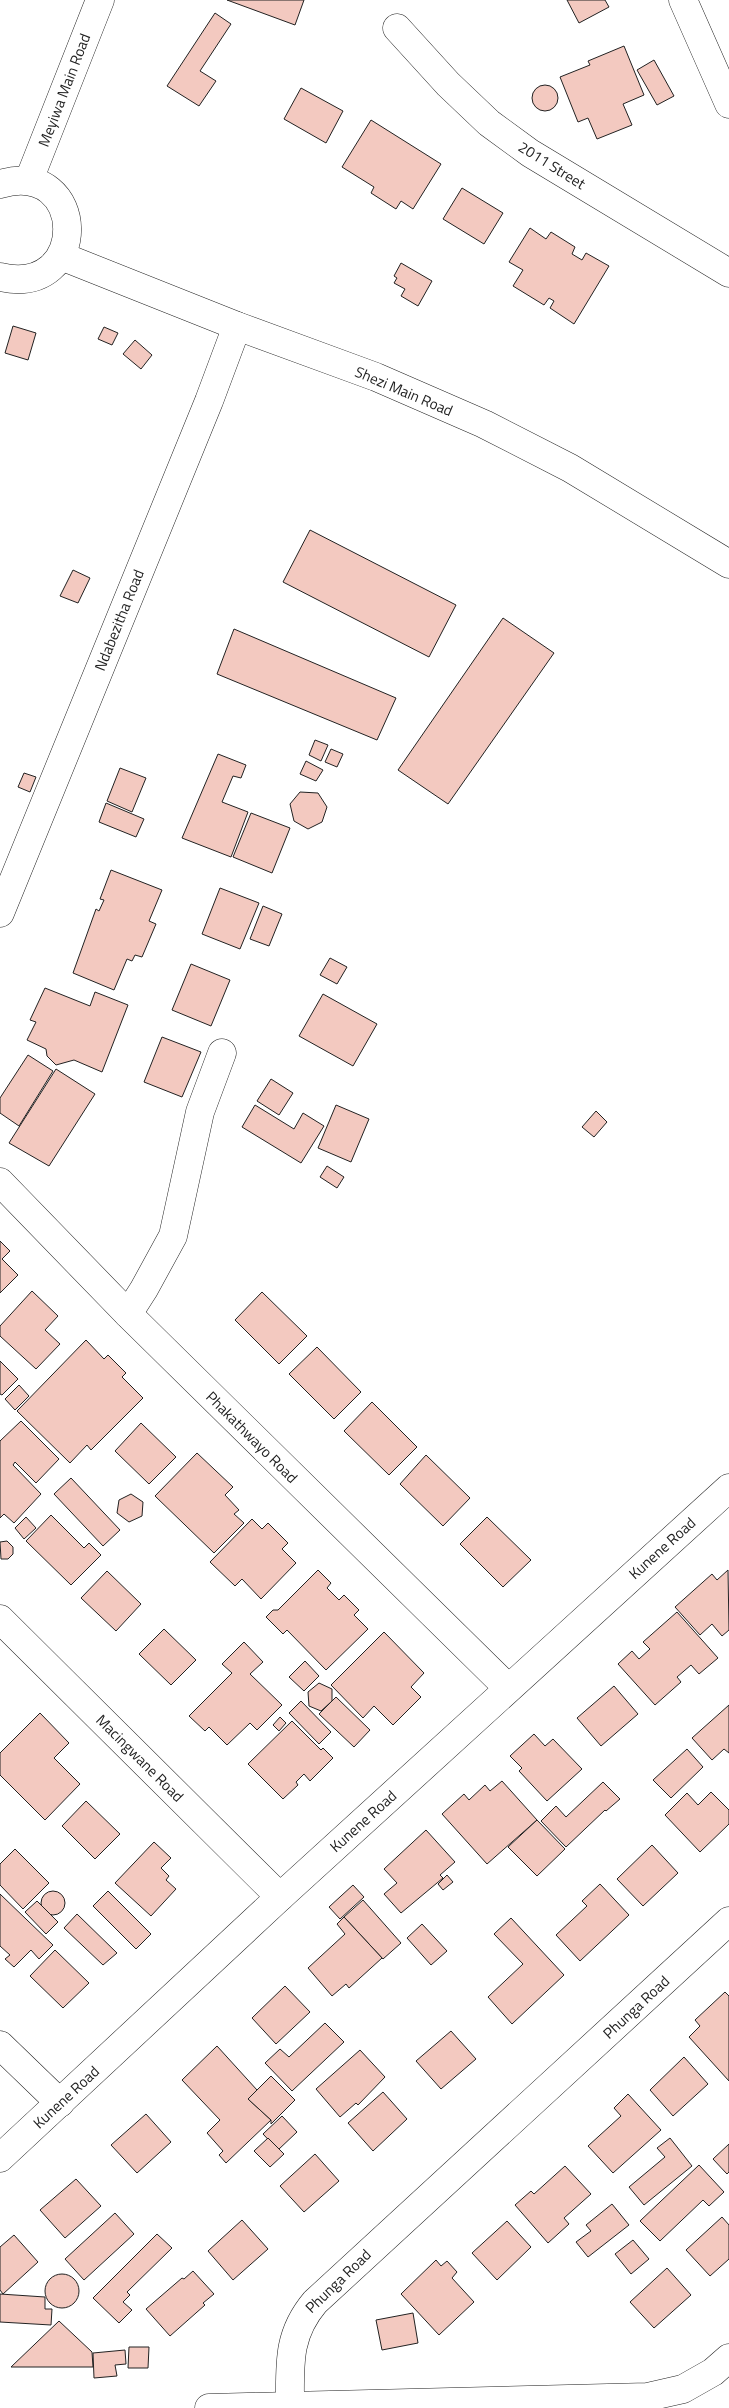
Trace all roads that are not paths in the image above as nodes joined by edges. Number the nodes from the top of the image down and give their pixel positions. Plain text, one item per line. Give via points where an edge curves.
1 (100, 0) edge
2 (682, 0) edge
3 (397, 28) dead end
4 (722, 72) edge
5 (729, 104) edge
6 (29, 180) junction
7 (0, 184) edge
8 (61, 256) junction
9 (729, 273) edge
10 (0, 277) edge
11 (237, 326) junction
12 (729, 564) edge
13 (0, 913) edge
14 (222, 1053) dead end
15 (0, 1182) edge
16 (128, 1314) junction
17 (729, 1488) edge
18 (0, 1619) edge
19 (508, 1688) junction
20 (280, 1897) junction
21 (729, 1921) edge
22 (0, 2045) edge
23 (60, 2103) junction
24 (0, 2158) edge
25 (729, 2358) edge
26 (290, 2406) junction
27 (209, 2408) edge

1 - 6 street, Meyiwa Main Road
2 - 4 street
3 - 9 street, 2011 Street via 489,123 530,153
4 - 5 street
6 - 7 street
6 - 8 street via 57,196 65,210 69,226
8 - 10 street via 49,269 34,277 17,280
8 - 11 street, Shezi Main Road
11 - 12 street, Shezi Main Road via 376,378 484,424 570,468
11 - 13 street, Ndabezitha Road
14 - 16 street via 200,1112 173,1236
15 - 16 street, Phakathwayo Road
16 - 19 street, Phakathwayo Road
17 - 19 street, Kunene Road
18 - 20 street, Macingwane Road
19 - 20 street, Kunene Road
20 - 23 street, Kunene Road
21 - 26 street, Phunga Road via 315,2302 295,2334 290,2361
22 - 23 street
23 - 24 street, Kunene Road
25 - 26 street via 713,2372 683,2389 648,2397
26 - 27 street

